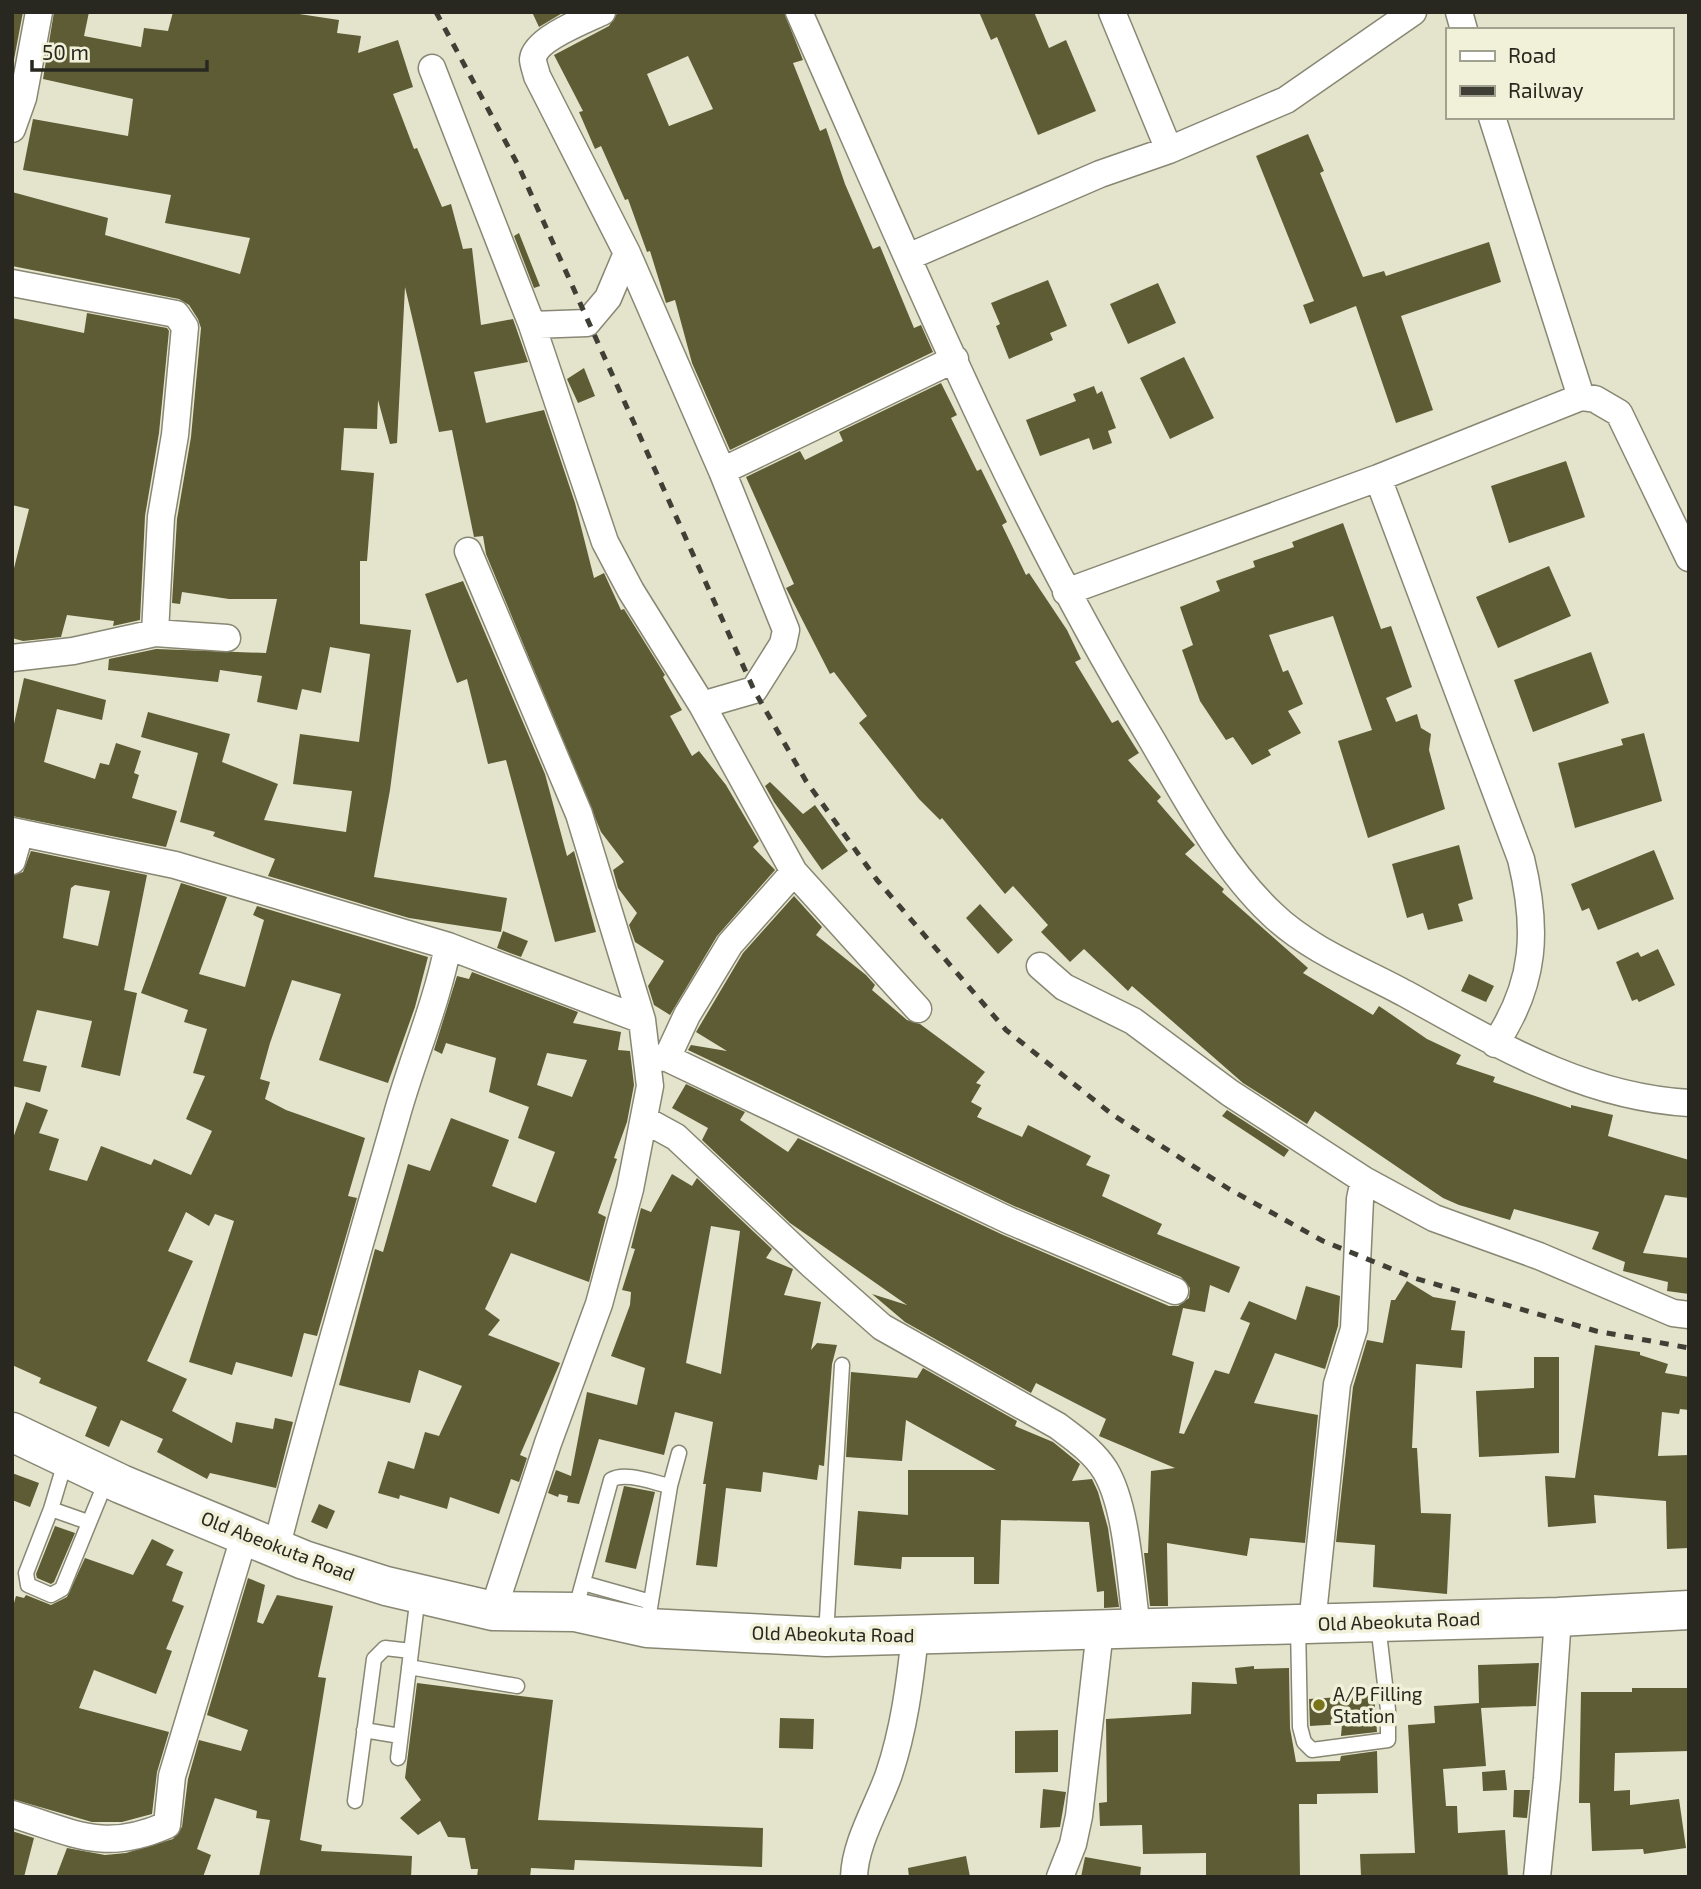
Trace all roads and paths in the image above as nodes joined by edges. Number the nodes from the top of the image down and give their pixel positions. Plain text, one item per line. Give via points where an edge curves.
1 (39, 12) edge
2 (602, 12) edge
3 (799, 12) edge
4 (1112, 12) edge
5 (1413, 12) edge
6 (432, 68) dead end
7 (1493, 119) edge
8 (12, 129) edge
9 (1169, 150) junction
10 (627, 253) junction
11 (908, 257) junction
12 (12, 282) edge
13 (532, 325) junction
14 (955, 359) junction
15 (1581, 397) junction
16 (722, 471) junction
17 (1378, 478) junction
18 (468, 551) dead end
19 (1689, 558) edge
20 (1066, 592) junction
21 (155, 633) junction
22 (227, 638) dead end
23 (12, 658) edge
24 (702, 705) junction
25 (16, 832) edge
26 (12, 861) edge
27 (794, 872) junction
28 (448, 946) junction
29 (1040, 966) dead end
30 (918, 1009) dead end
31 (642, 1020) junction
32 (1494, 1044) junction
33 (658, 1058) junction
34 (1689, 1103) edge
35 (645, 1120) junction
36 (1364, 1180) junction
37 (1175, 1291) dead end
38 (1689, 1315) edge
39 (842, 1365) dead end
40 (12, 1432) edge
41 (679, 1453) dead end
42 (67, 1458) junction
43 (107, 1477) junction
44 (670, 1486) junction
45 (51, 1509) junction
46 (88, 1522) junction
47 (261, 1541) junction
48 (418, 1594) junction
49 (579, 1597) junction
50 (1689, 1610) edge
51 (493, 1611) junction
52 (649, 1615) junction
53 (1558, 1617) junction
54 (1377, 1621) junction
55 (1305, 1624) junction
56 (1118, 1629) junction
57 (915, 1635) junction
58 (826, 1637) junction
59 (411, 1651) junction
60 (409, 1667) junction
61 (517, 1686) dead end
62 (364, 1730) junction
63 (400, 1736) junction
64 (398, 1758) dead end
65 (355, 1801) dead end
66 (12, 1814) edge
67 (854, 1877) edge
68 (1060, 1877) edge
69 (1537, 1877) edge

1 - 8 street via 23,98
2 - 10 street via 556,35 538,48 533,59 537,76
3 - 11 street
4 - 9 street
5 - 9 street via 1286,100
6 - 13 street
7 - 15 street
9 - 11 street via 1100,174
10 - 13 street via 608,298 587,323
10 - 16 street
11 - 14 street
12 - 21 street via 176,314 185,327 175,435 161,517
13 - 24 street via 605,542
14 - 16 street
14 - 20 street
15 - 17 street
15 - 19 street via 1595,399 1619,413
16 - 24 street via 786,630 783,644 754,690
17 - 20 street
17 - 32 street via 1521,859 1531,901 1525,989
18 - 31 street via 579,814
20 - 32 street via 1186,797 1257,899 1300,936
21 - 22 street
21 - 23 street via 73,651
24 - 27 street
25 - 26 street
25 - 28 street via 175,865
27 - 30 street
27 - 33 street via 730,944
28 - 31 street
28 - 47 street via 440,984
29 - 36 street via 1064,987 1133,1021 1230,1093
31 - 33 street
32 - 34 street via 1623,1095
33 - 35 street
33 - 37 street
35 - 51 street via 599,1304
35 - 56 street via 676,1137 882,1327 1058,1426 1084,1446 1117,1493
36 - 38 street via 1434,1218 1673,1313
36 - 55 street via 1354,1329 1337,1384
39 - 58 lane
40 - 42 highway, Old Abeokuta Road
41 - 44 lane
42 - 43 highway, Old Abeokuta Road
42 - 45 lane
43 - 46 lane
43 - 47 highway, Old Abeokuta Road
44 - 49 lane via 629,1478 611,1480
44 - 52 lane
45 - 46 lane
45 - 46 lane via 25,1579 28,1585 51,1595 60,1592 65,1583
47 - 48 highway, Old Abeokuta Road via 374,1583
47 - 66 street via 172,1776 167,1825 140,1837 102,1842
48 - 51 highway, Old Abeokuta Road
48 - 59 lane
49 - 51 highway, Old Abeokuta Road
49 - 52 highway, Old Abeokuta Road
50 - 53 highway, Old Abeokuta Road
52 - 58 highway, Old Abeokuta Road
53 - 54 highway, Old Abeokuta Road
53 - 69 street
54 - 55 highway, Old Abeokuta Road
54 - 55 lane via 1388,1740 1312,1750 1300,1727
55 - 56 highway, Old Abeokuta Road
56 - 57 highway, Old Abeokuta Road
56 - 68 street via 1073,1844
57 - 58 highway, Old Abeokuta Road
57 - 67 street via 908,1704
59 - 60 lane
59 - 62 lane via 386,1648 374,1659
60 - 61 lane
60 - 63 lane
62 - 63 lane
62 - 65 lane
63 - 64 lane

